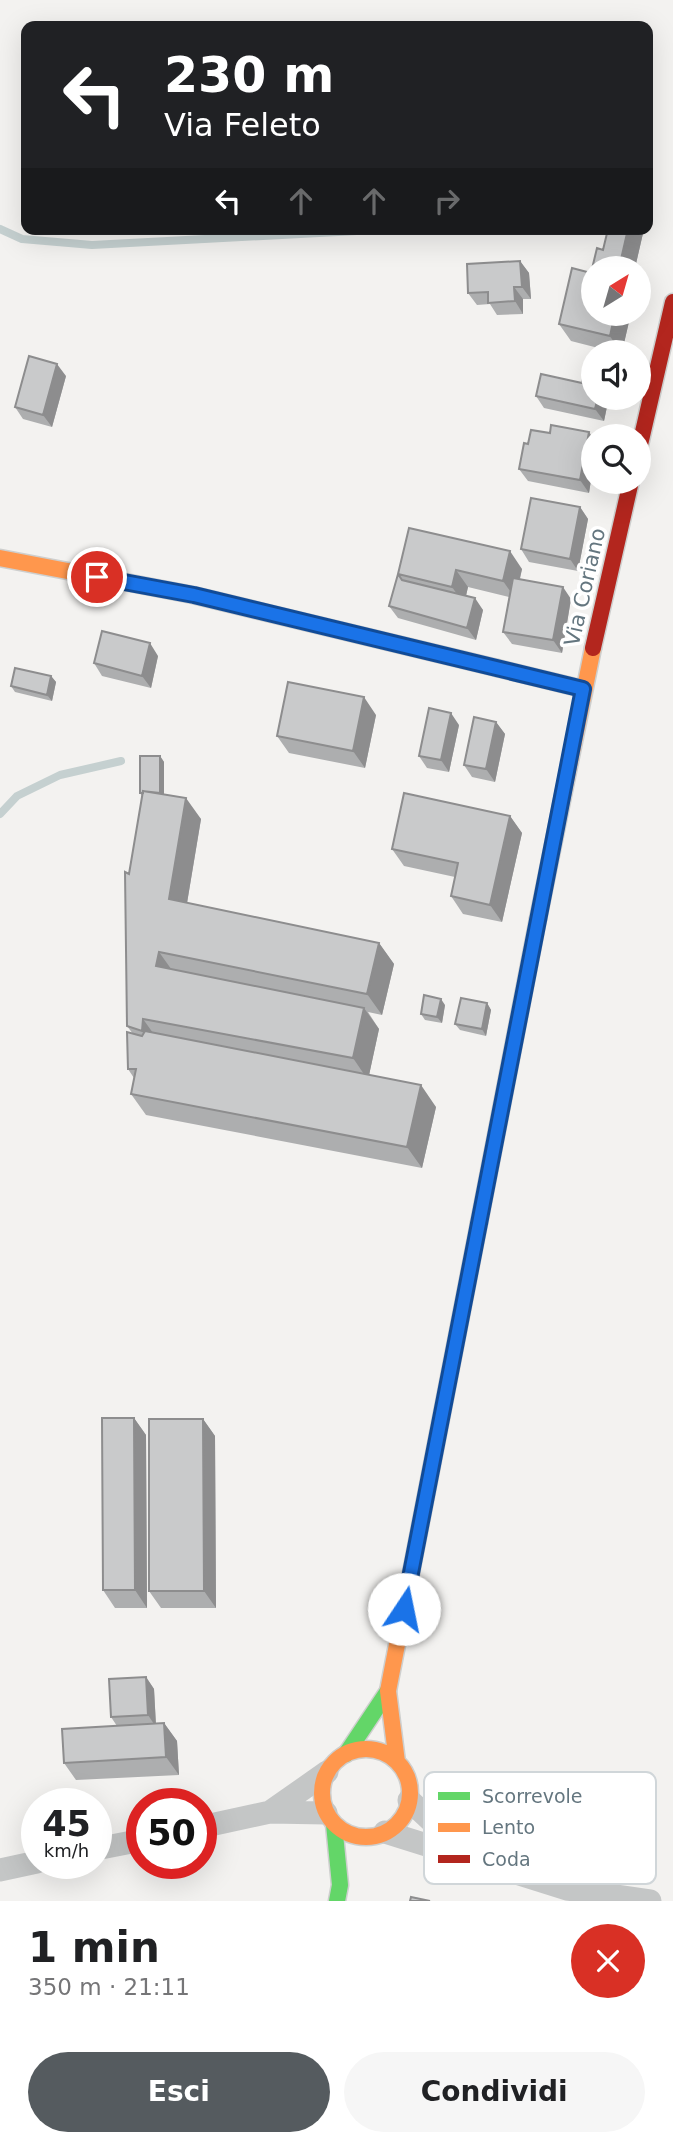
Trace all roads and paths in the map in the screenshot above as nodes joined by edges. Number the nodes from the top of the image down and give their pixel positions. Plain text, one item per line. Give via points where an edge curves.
1 (673, 302) edge
2 (645, 424) edge
3 (628, 494) edge
4 (0, 558) edge
5 (583, 689) junction
6 (388, 1691) junction
7 (346, 1754) junction
8 (397, 1762) junction
9 (327, 1772) junction
10 (409, 1800) junction
11 (271, 1812) junction
12 (424, 1814) edge
13 (330, 1818) junction
14 (217, 1824) edge
15 (379, 1835) junction
16 (424, 1847) edge
17 (21, 1865) edge
18 (0, 1870) edge
19 (550, 1884) edge
20 (339, 1893) edge
21 (650, 1901) edge

1 - 2 main road
3 - 5 main road, Via Coriano
4 - 5 main road via 194,595
5 - 6 main road, Via Coriano
6 - 7 main road, Via Coriano
6 - 8 main road, Via Coriano
7 - 8 main road via 373,1749
7 - 9 main road
8 - 10 main road via 405,1773
9 - 11 street
9 - 13 main road via 322,1800
10 - 12 street
10 - 15 main road via 397,1825
11 - 13 street
11 - 14 street
13 - 15 main road via 345,1832
13 - 20 main road
15 - 16 street
15 - 20 main road via 356,1861
17 - 18 street
19 - 21 street

